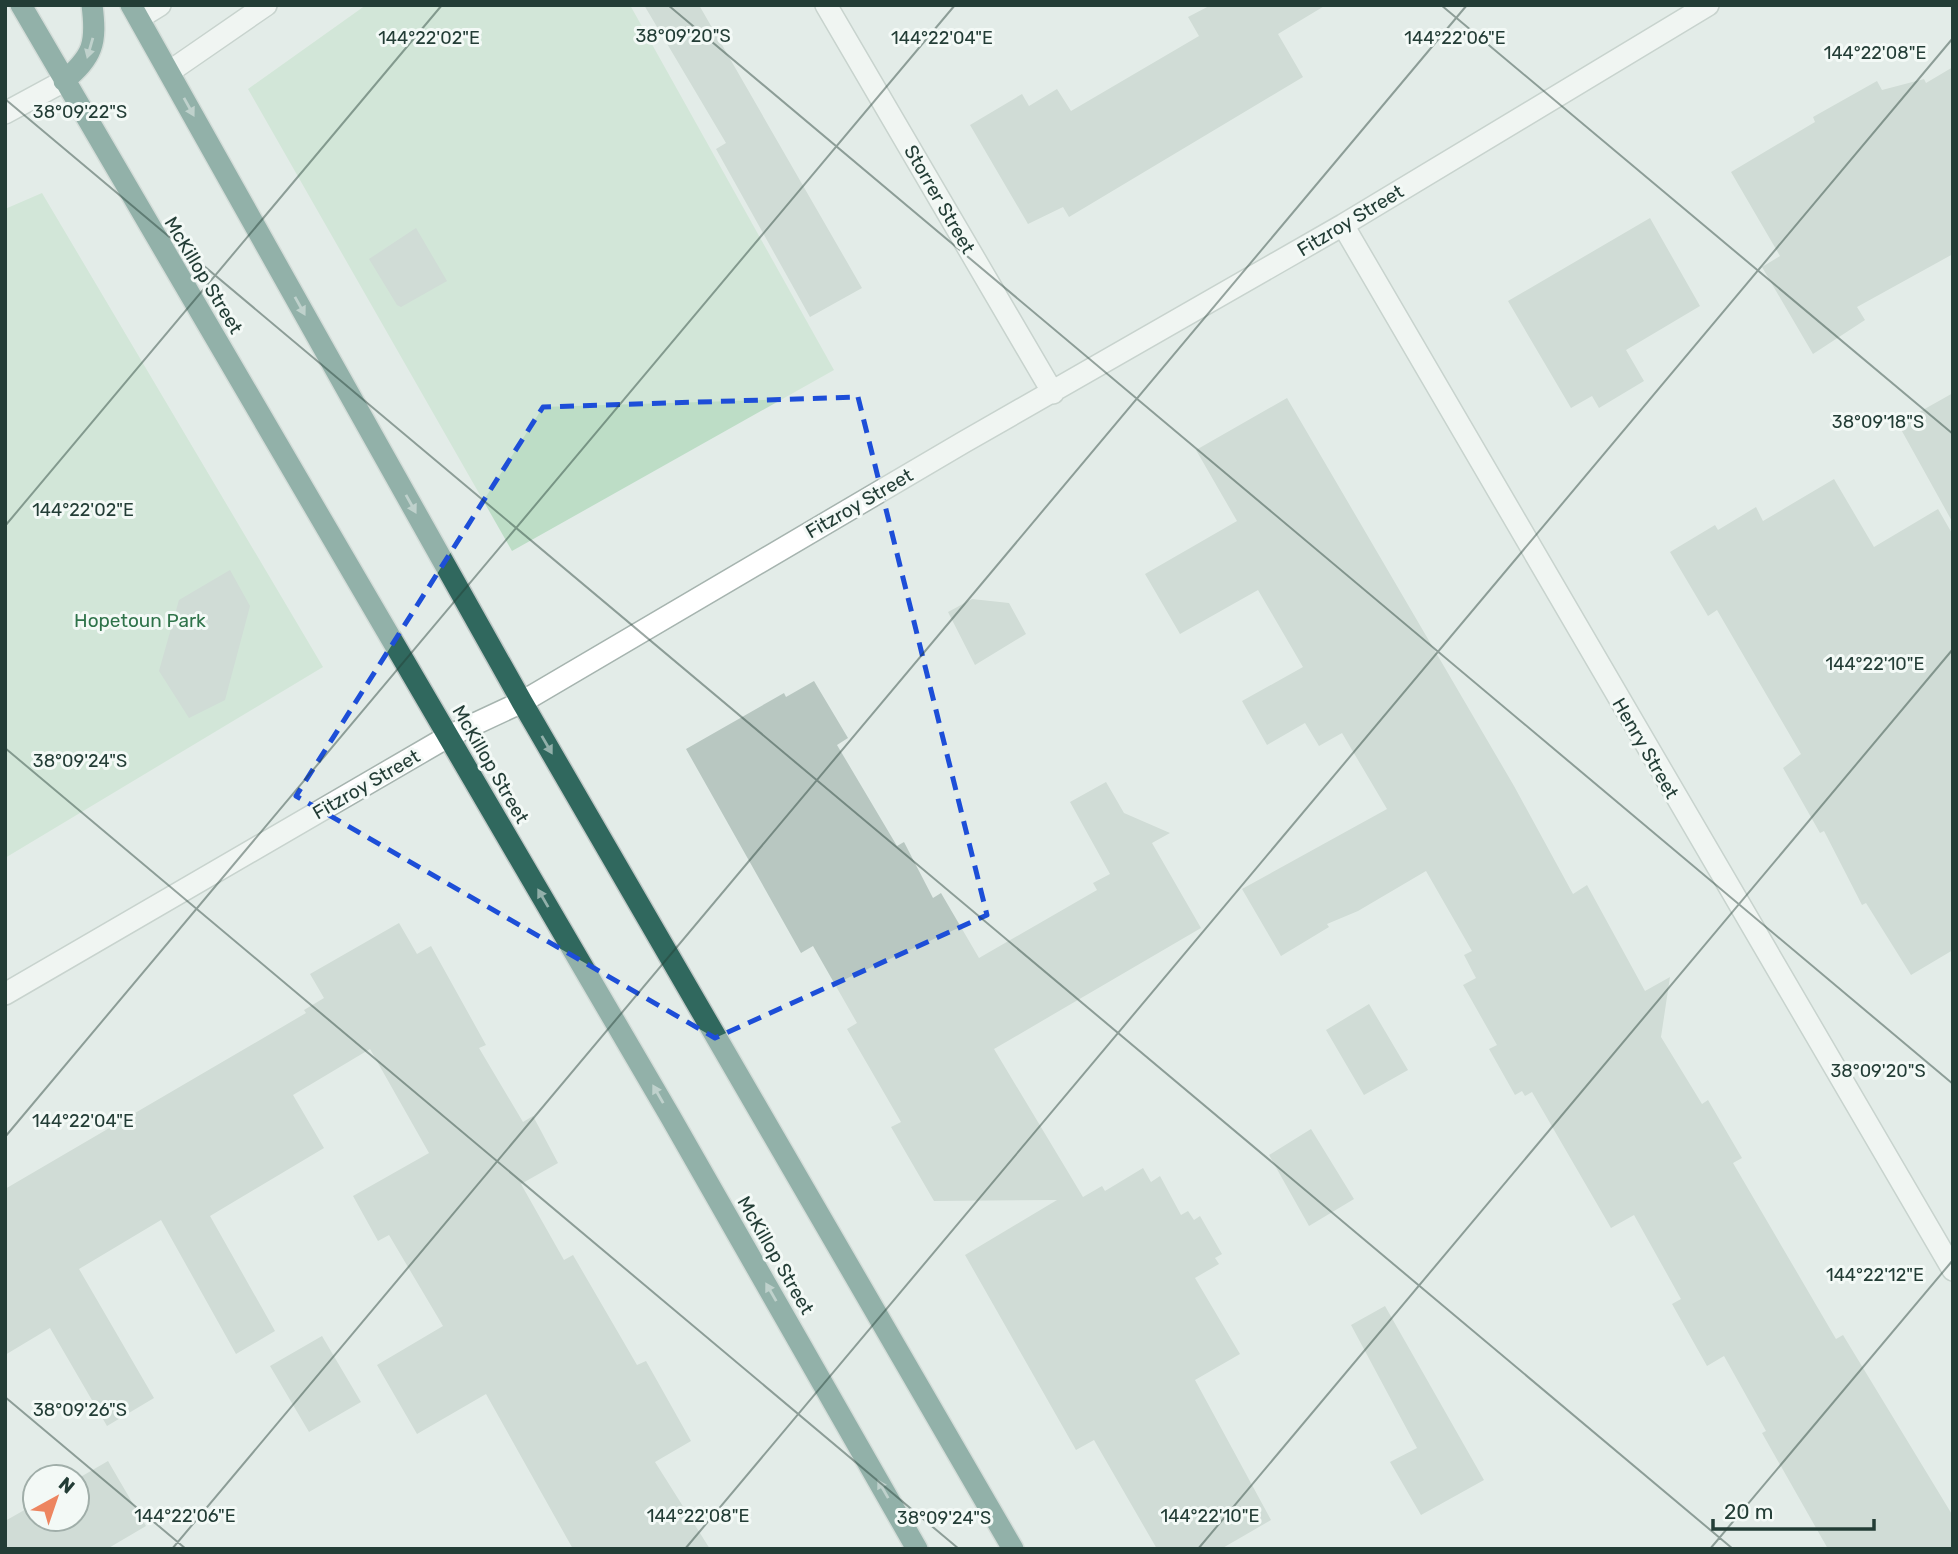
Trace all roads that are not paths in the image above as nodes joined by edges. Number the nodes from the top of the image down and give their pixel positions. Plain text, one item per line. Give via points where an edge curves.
1 (21, 5) edge
2 (92, 5) edge
3 (160, 5) edge
4 (266, 5) edge
5 (826, 5) edge
6 (1708, 5) edge
7 (135, 12) edge
8 (169, 72) junction
9 (64, 81) junction
10 (5, 113) edge
11 (1343, 225) junction
12 (1054, 393) junction
13 (522, 702) junction
14 (449, 736) junction
15 (5, 994) edge
16 (1953, 1270) edge
17 (917, 1549) edge
18 (1013, 1549) edge

1 - 9 highway, McKillop Street
2 -> 9 highway via 90,53
3 - 7 street
4 - 8 street
5 - 12 street, Storrer Street
6 - 11 street, Fitzroy Street
7 - 8 highway
8 -> 13 highway
9 - 10 street
9 - 14 highway, McKillop Street
11 - 12 street, Fitzroy Street
11 - 16 street, Henry Street
12 - 13 street, Fitzroy Street
13 - 14 street, Fitzroy Street
13 -> 18 highway
14 - 15 street, Fitzroy Street
17 -> 14 highway, McKillop Street

